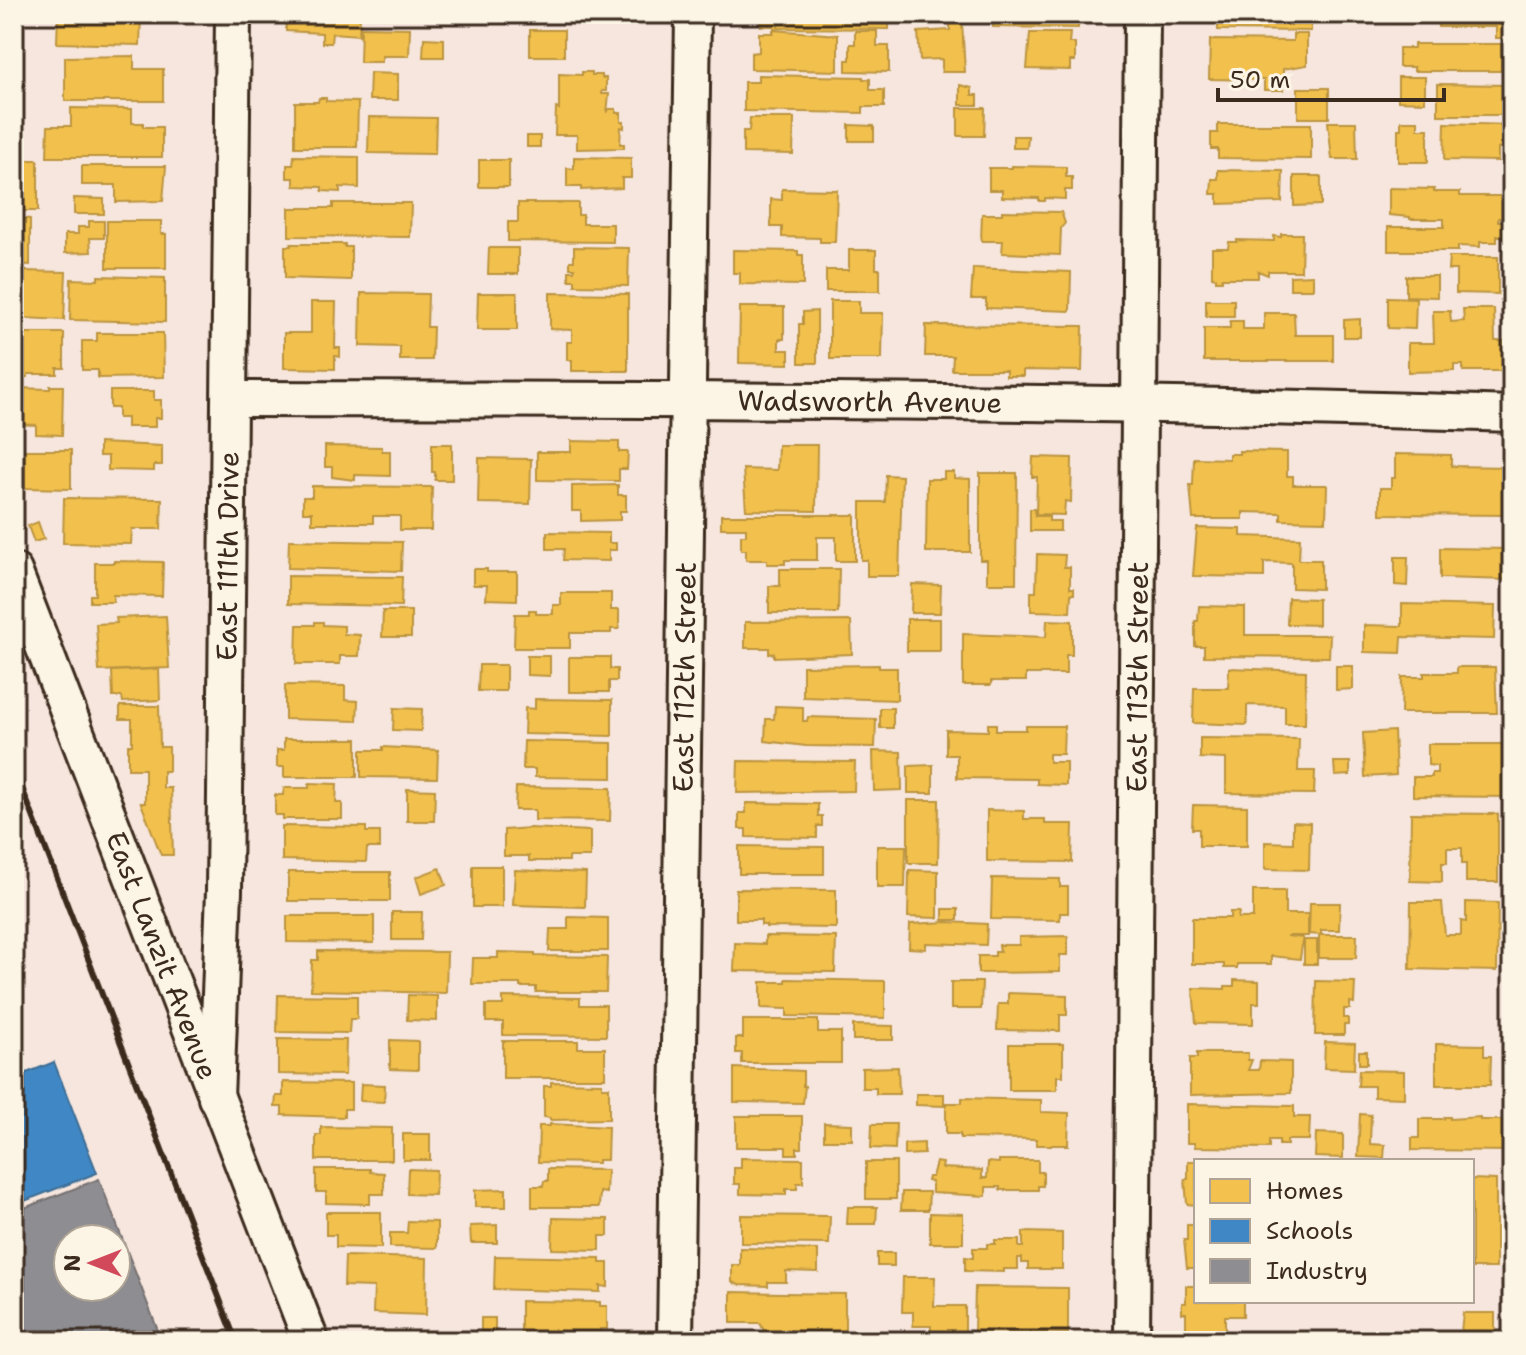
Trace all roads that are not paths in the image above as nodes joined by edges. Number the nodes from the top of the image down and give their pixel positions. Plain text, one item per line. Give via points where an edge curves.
1 (233, 14) edge
2 (693, 14) edge
3 (1142, 14) edge
4 (230, 399) junction
5 (688, 400) junction
6 (1138, 405) junction
7 (1512, 414) edge
8 (14, 571) edge
9 (216, 1098) junction
10 (311, 1341) edge
11 (675, 1341) edge
12 (1132, 1341) edge

1 - 4 street, East 111th Drive
2 - 5 street, East 112th Street
3 - 6 street, East 113th Street
4 - 5 street, Wadsworth Avenue
4 - 9 street, East 111th Drive
5 - 6 street, Wadsworth Avenue
5 - 11 street, East 112th Street
6 - 7 street, Wadsworth Avenue
6 - 12 street, East 113th Street
8 - 9 street, East Lanzit Avenue
9 - 10 street, East Lanzit Avenue

